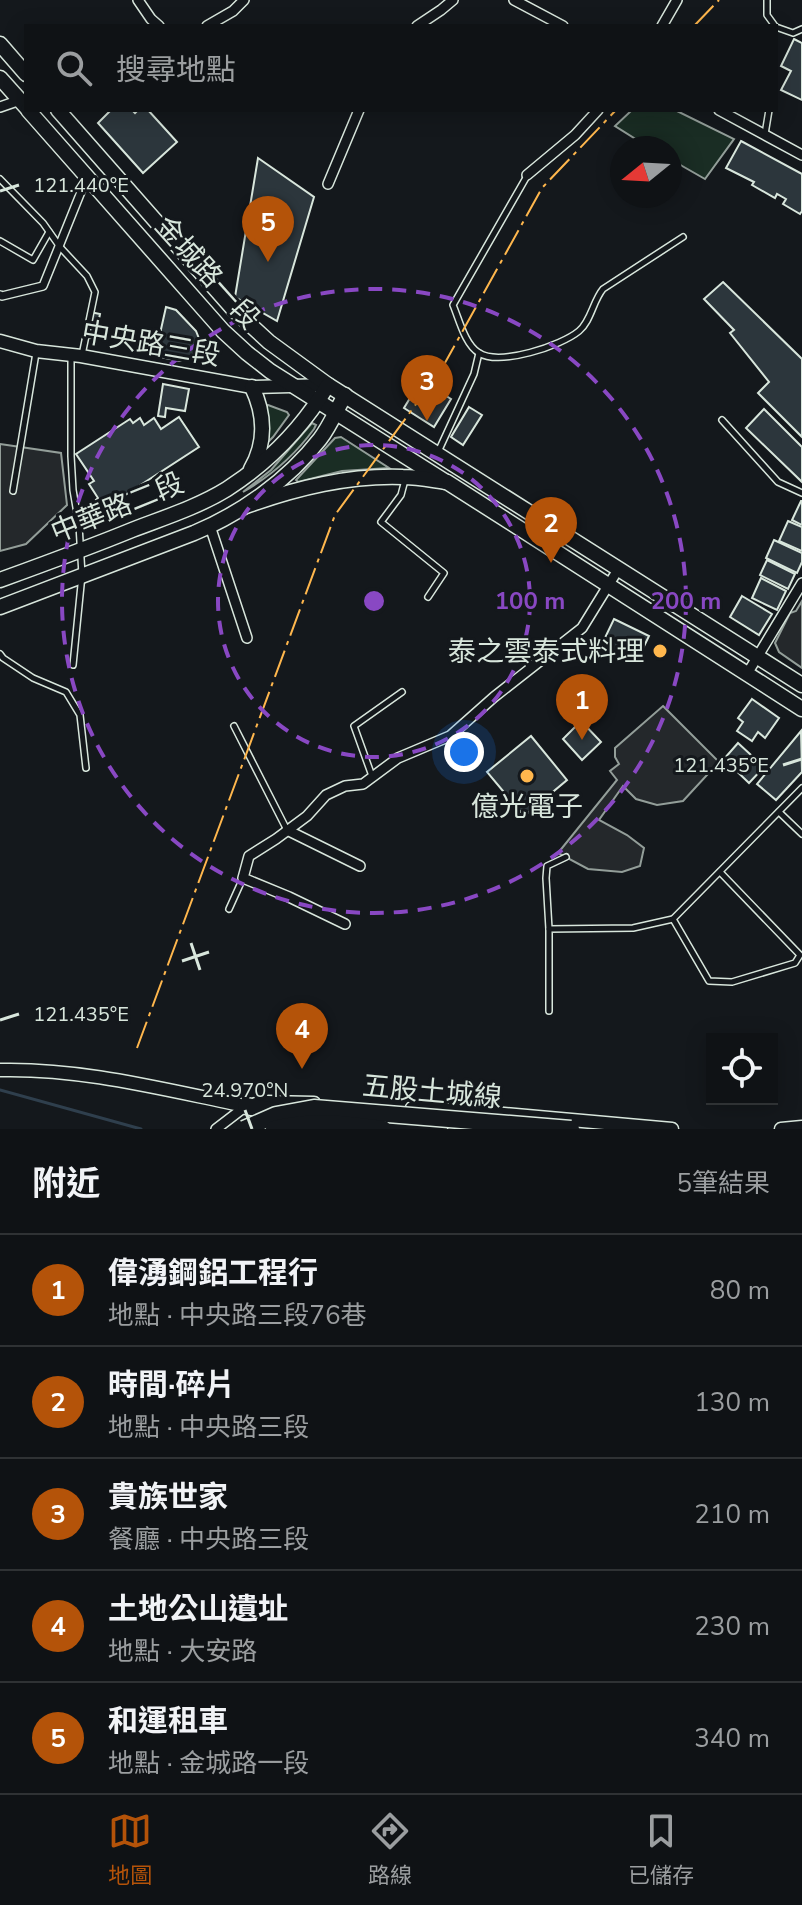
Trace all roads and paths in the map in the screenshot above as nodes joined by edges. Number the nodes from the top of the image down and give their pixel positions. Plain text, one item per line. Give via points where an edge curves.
1 (138, 0) edge
2 (244, 0) edge
3 (453, 0) edge
4 (677, 0) edge
5 (767, 0) edge
6 (519, 2) edge
7 (157, 24) edge
8 (210, 24) edge
9 (420, 24) edge
10 (559, 24) edge
11 (663, 24) edge
12 (773, 24) edge
13 (778, 28) edge
14 (802, 29) edge
15 (0, 44) edge
16 (24, 72) edge
17 (0, 78) edge
18 (24, 103) edge
19 (24, 104) edge
20 (0, 107) edge
21 (32, 112) edge
22 (60, 112) edge
23 (358, 112) edge
24 (596, 112) edge
25 (723, 112) edge
26 (769, 112) edge
27 (765, 135) junction
28 (802, 155) edge
29 (527, 175) joint
30 (88, 177) junction
31 (0, 179) edge
32 (328, 184) dead end
33 (49, 232) junction
34 (683, 237) dead end
35 (0, 241) edge
36 (60, 247) junction
37 (0, 295) edge
38 (0, 341) edge
39 (36, 351) junction
40 (479, 353) junction
41 (76, 355) junction
42 (328, 385) junction
43 (295, 386) junction
44 (252, 387) junction
45 (345, 395) junction
46 (318, 402) junction
47 (335, 413) junction
48 (722, 420) dead end
49 (437, 452) junction
50 (249, 473) junction
51 (406, 477) junction
52 (447, 482) junction
53 (13, 491) dead end
54 (802, 493) edge
55 (246, 506) junction
56 (210, 526) junction
57 (81, 551) junction
58 (619, 568) junction
59 (82, 575) junction
60 (0, 580) edge
61 (802, 583) edge
62 (609, 586) junction
63 (428, 597) dead end
64 (0, 607) edge
65 (247, 638) dead end
66 (0, 654) edge
67 (758, 657) junction
68 (73, 665) dead end
69 (747, 674) junction
70 (802, 685) edge
71 (402, 692) dead end
72 (802, 709) edge
73 (234, 726) dead end
74 (86, 768) dead end
75 (372, 777) junction
76 (802, 788) edge
77 (779, 812) junction
78 (287, 830) junction
79 (802, 834) edge
80 (566, 857) dead end
81 (360, 866) dead end
82 (720, 872) junction
83 (243, 878) junction
84 (229, 909) dead end
85 (673, 919) junction
86 (345, 924) dead end
87 (549, 929) junction
88 (549, 1011) dead end
89 (0, 1070) edge
90 (246, 1106) junction
91 (382, 1127) edge
92 (802, 1127) edge
93 (216, 1129) edge
94 (244, 1129) edge
95 (274, 1129) edge
96 (289, 1129) edge
97 (439, 1129) edge
98 (571, 1129) edge
99 (672, 1129) edge
100 (781, 1129) edge

1 - 7 street
2 - 8 street
3 - 9 street
4 - 11 street
5 - 12 lane
6 - 10 street
13 - 14 lane via 793,33
15 - 16 main road
17 - 18 main road, 金城路一段
19 - 20 street
21 - 30 main road, 金城路一段
22 - 42 main road, 金城路一段 via 233,309 279,351
23 - 32 street
24 - 29 street
25 - 27 street
26 - 27 lane
27 - 28 street
29 - 40 lane via 453,305
30 - 36 street
30 - 43 main road, 金城路一段 via 234,342
31 - 33 lane
33 - 35 lane via 33,260
33 - 36 lane
34 - 40 lane via 603,289 586,322 565,340 523,355
36 - 37 street via 43,286
36 - 41 lane via 95,292
38 - 39 street, 中央路三段
39 - 41 street, 中央路三段
39 - 53 lane
40 - 49 lane
41 - 44 street, 中央路三段
41 - 57 lane via 71,456
42 - 43 street, 中央路三段
42 - 45 main road
42 - 46 main road, 中華路二段
43 - 44 street, 中央路三段
43 - 46 main road
44 - 50 main road via 262,421 258,457
45 - 47 main road
45 - 49 main road
46 - 47 main road
46 - 50 main road, 中華路二段 via 288,439
47 - 52 main road
47 - 55 main road via 306,454
48 - 54 lane via 778,482
49 - 58 main road
50 - 57 main road, 中華路二段 via 196,505
51 - 52 main road
51 - 55 main road via 329,482
51 - 63 lane via 401,495 381,522 444,573
52 - 62 main road
55 - 56 main road, 中華路二段
56 - 59 main road, 中華路二段
56 - 65 street
57 - 59 lane
57 - 60 main road, 中華路二段
58 - 62 street
58 - 67 main road
59 - 64 main road, 中華路二段
59 - 68 lane
61 - 67 street
62 - 69 main road
62 - 75 street via 582,628 450,736 398,758
66 - 74 lane via 33,678 66,692 80,715
67 - 69 street
67 - 70 main road
69 - 72 main road
71 - 75 lane via 354,726
73 - 78 lane
75 - 78 street via 326,795
76 - 77 lane
77 - 79 lane
77 - 82 lane
78 - 81 street
78 - 83 street via 249,856
80 - 87 lane via 547,866
82 - 85 lane
82 - 85 lane via 800,955 795,963 732,982 709,981
83 - 84 lane
83 - 86 street
85 - 87 lane via 633,928
87 - 88 lane
89 - 90 street via 93,1076
90 - 91 highway
90 - 93 street
90 - 96 street
90 - 99 street via 319,1103 470,1111
91 - 95 highway, 五股土城線, bridge via 316,1122
91 - 97 highway
92 - 100 street
94 - 98 highway, 五股土城線, bridge via 276,1115 314,1108

